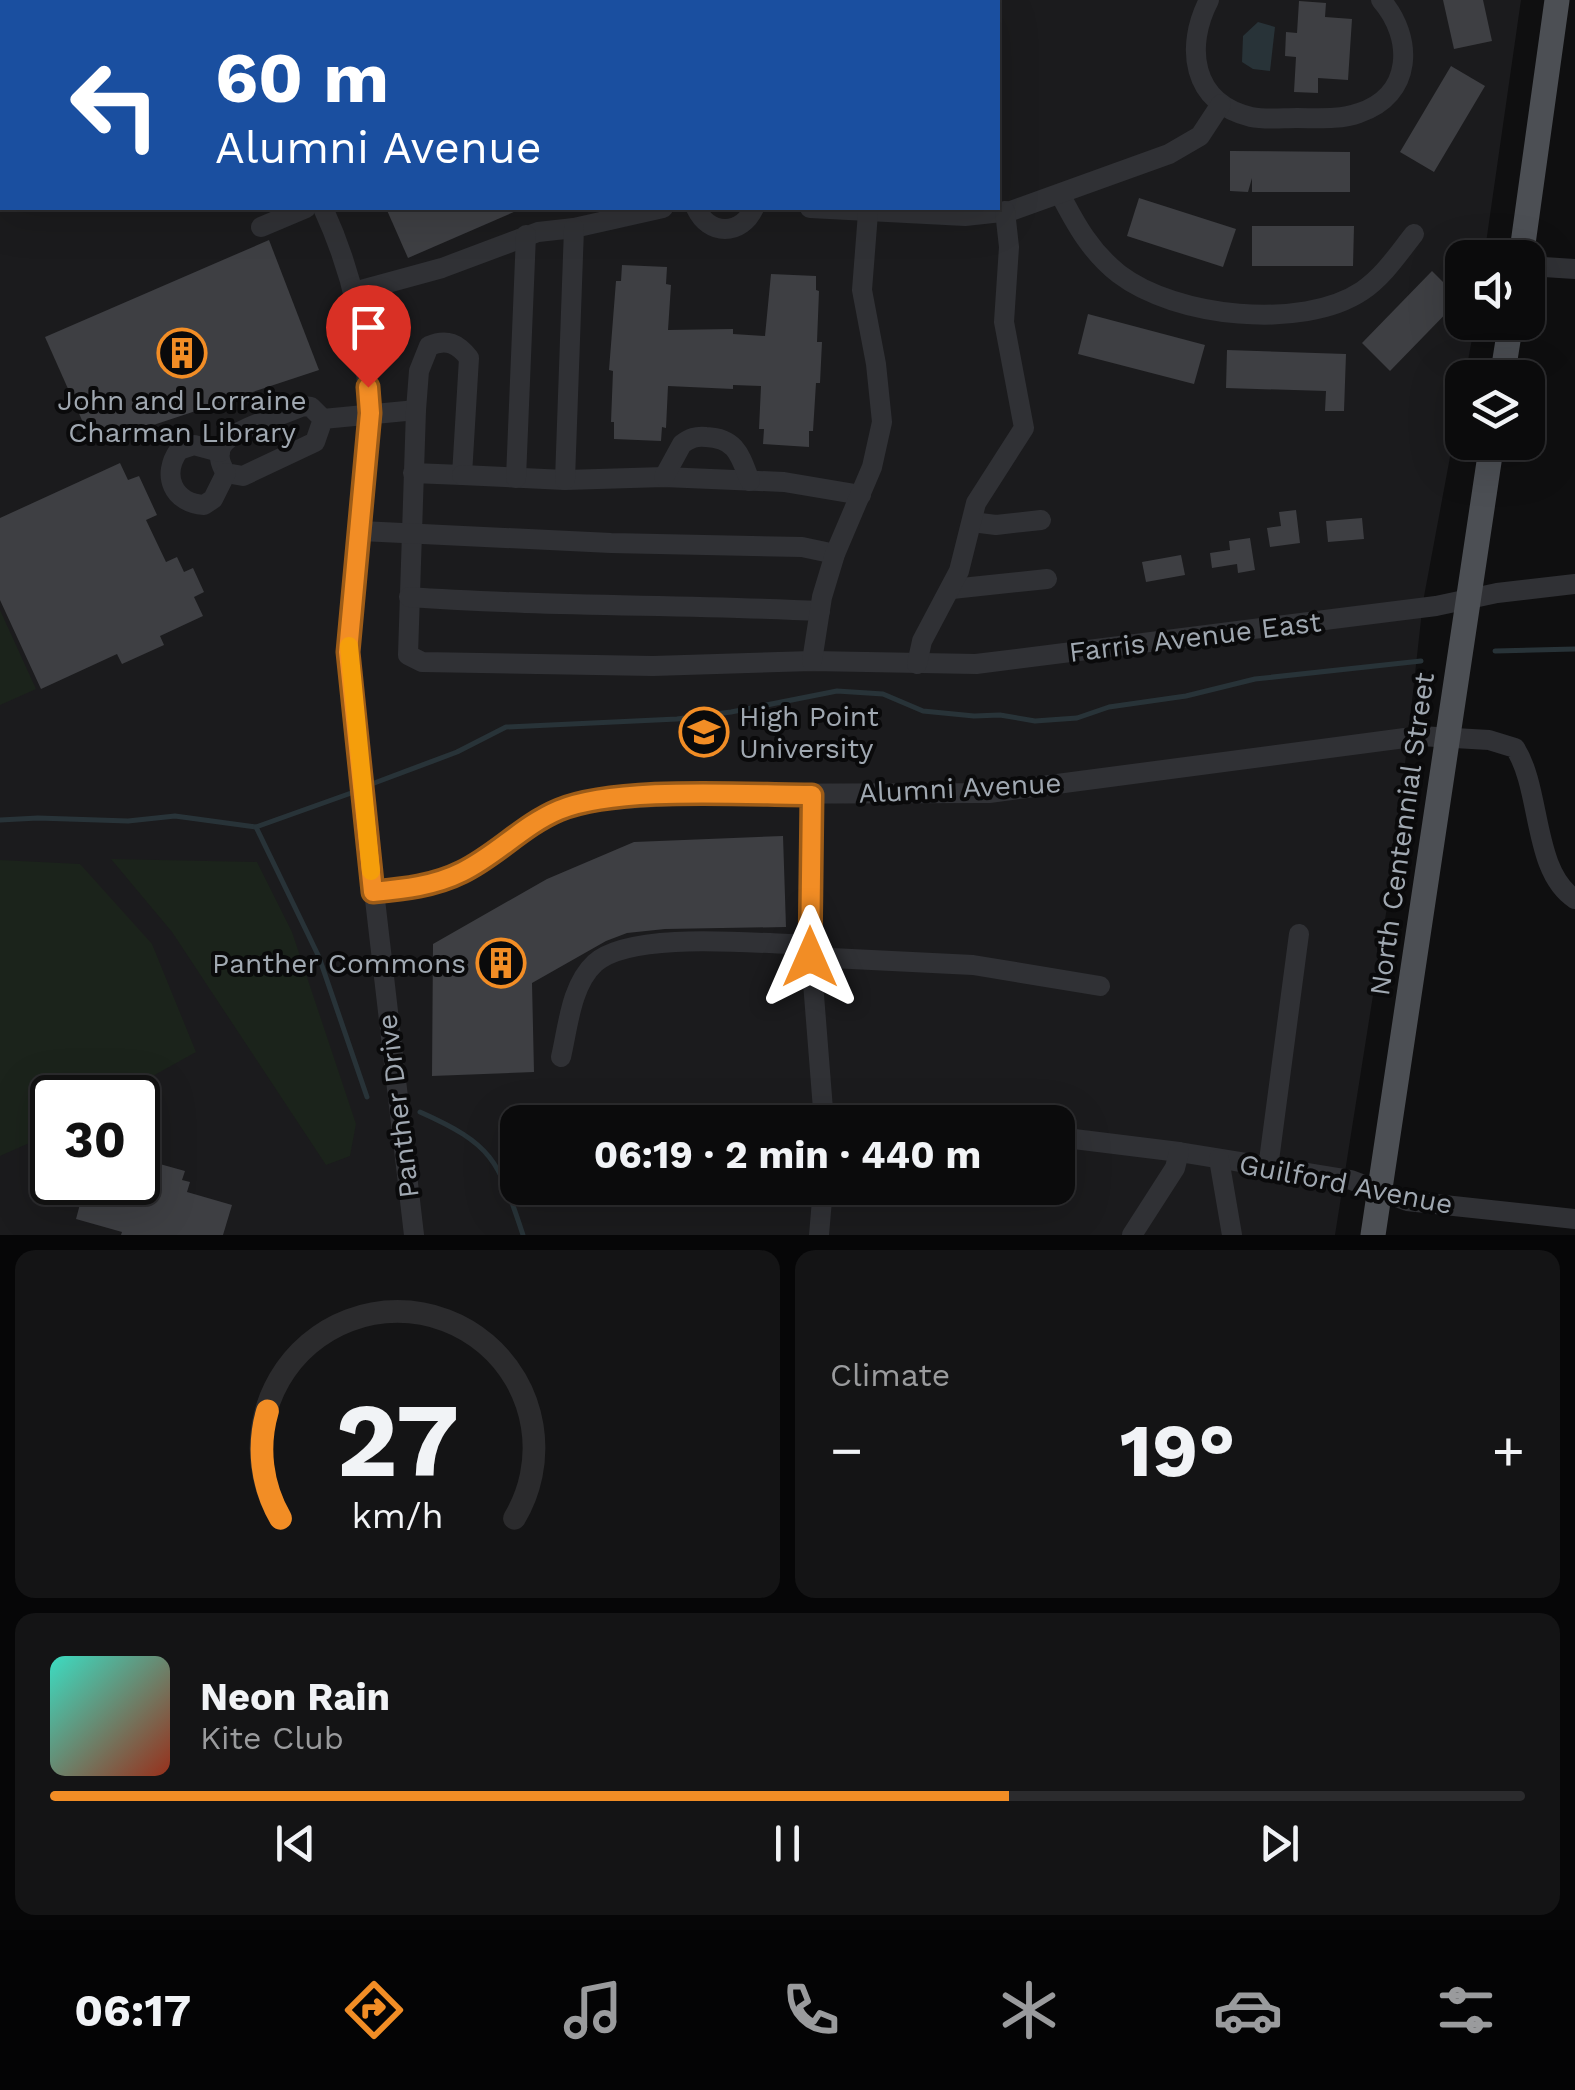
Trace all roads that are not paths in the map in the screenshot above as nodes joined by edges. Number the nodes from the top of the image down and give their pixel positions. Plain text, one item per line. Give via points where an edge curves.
1 (1209, 0) edge
2 (1381, 0) edge
3 (1557, 0) edge
4 (1221, 104) junction
5 (1060, 194) junction
6 (301, 210) edge
7 (324, 210) edge
8 (655, 210) edge
9 (697, 210) edge
10 (752, 210) edge
11 (833, 210) edge
12 (1006, 211) junction
13 (868, 213) junction
14 (261, 227) dead end
15 (574, 228) junction
16 (1414, 234) dead end
17 (526, 235) junction
18 (1523, 240) edge
19 (1545, 267) edge
20 (1575, 270) edge
21 (354, 292) junction
22 (416, 410) junction
23 (370, 413) junction
24 (323, 419) junction
25 (1489, 460) edge
26 (413, 473) junction
27 (462, 475) junction
28 (664, 477) junction
29 (516, 478) junction
30 (564, 480) junction
31 (750, 480) junction
32 (861, 495) junction
33 (1041, 520) dead end
34 (972, 522) junction
35 (361, 531) junction
36 (411, 535) junction
37 (835, 554) junction
38 (1047, 579) dead end
39 (1575, 584) edge
40 (952, 589) junction
41 (409, 597) junction
42 (1468, 599) junction
43 (820, 611) junction
44 (812, 662) junction
45 (917, 664) junction
46 (1448, 737) junction
47 (812, 795) junction
48 (373, 892) junction
49 (1575, 899) edge
50 (1299, 934) dead end
51 (811, 951) junction
52 (1100, 986) dead end
53 (561, 1058) dead end
54 (823, 1105) edge
55 (1075, 1138) edge
56 (1179, 1152) junction
57 (1219, 1159) junction
58 (1268, 1168) junction
59 (1380, 1192) junction
60 (821, 1205) edge
61 (1575, 1220) edge
62 (414, 1235) edge
63 (819, 1235) edge
64 (1132, 1235) edge
65 (1232, 1235) edge
66 (1373, 1235) edge

1 - 4 street via 1197,22 1194,59
2 - 4 street via 1406,50 1391,90 1378,103 1322,118 1251,117
3 - 18 main road
4 - 5 street via 1200,136 1184,145
5 - 12 street
5 - 16 street via 1091,248 1121,276 1157,295 1226,312 1292,314 1329,307 1383,274
6 - 14 street
7 - 21 street, Panther Drive
8 - 15 street
9 - 10 street via 720,230 740,226
11 - 13 street
12 - 13 street
12 - 34 street via 1004,322 1024,428 976,504
13 - 32 street via 862,290 882,422
15 - 17 street
15 - 30 street
17 - 21 street
17 - 29 street
19 - 20 street
21 - 23 street, Panther Drive
22 - 23 street
22 - 26 street
22 - 27 street via 419,371 430,346 451,342 470,358
23 - 24 street
23 - 35 street, Panther Drive
24 - 24 street via 315,442 242,476 223,463 225,442 238,434 303,406
25 - 42 main road, North Centennial Street
26 - 27 street
26 - 36 street
27 - 29 street
28 - 30 street
28 - 31 street
28 - 31 street via 682,444 701,436 732,442
29 - 30 street
31 - 32 street
32 - 37 street
33 - 34 street
34 - 40 street
35 - 36 street
35 - 48 street, Panther Drive via 348,652
36 - 37 street via 802,547
36 - 41 street
37 - 43 street
38 - 40 street
39 - 42 street, Farris Avenue East
40 - 45 street via 922,641
41 - 43 street
41 - 44 street, Farris Avenue East via 408,655 422,662
42 - 45 street, Farris Avenue East via 976,664
42 - 46 main road, North Centennial Street
43 - 44 street
44 - 45 street, Farris Avenue East
46 - 47 street, Alumni Avenue via 1372,740 989,793
46 - 49 street, Alumni Avenue via 1515,748 1527,770 1553,873
46 - 59 main road, North Centennial Street
47 - 48 street, Alumni Avenue via 640,797 564,808 462,872
47 - 51 street
48 - 62 street, Panther Drive
50 - 58 street
51 - 52 street
51 - 53 street via 650,943 619,950 594,964 576,994
51 - 54 street
55 - 56 street, Guilford Avenue
56 - 57 street, Guilford Avenue
56 - 64 street via 1176,1168
57 - 58 street, Guilford Avenue
57 - 65 street
58 - 59 street, Guilford Avenue via 1350,1180
59 - 61 street, Guilford Avenue via 1407,1201
59 - 66 main road, North Centennial Street
60 - 63 street

